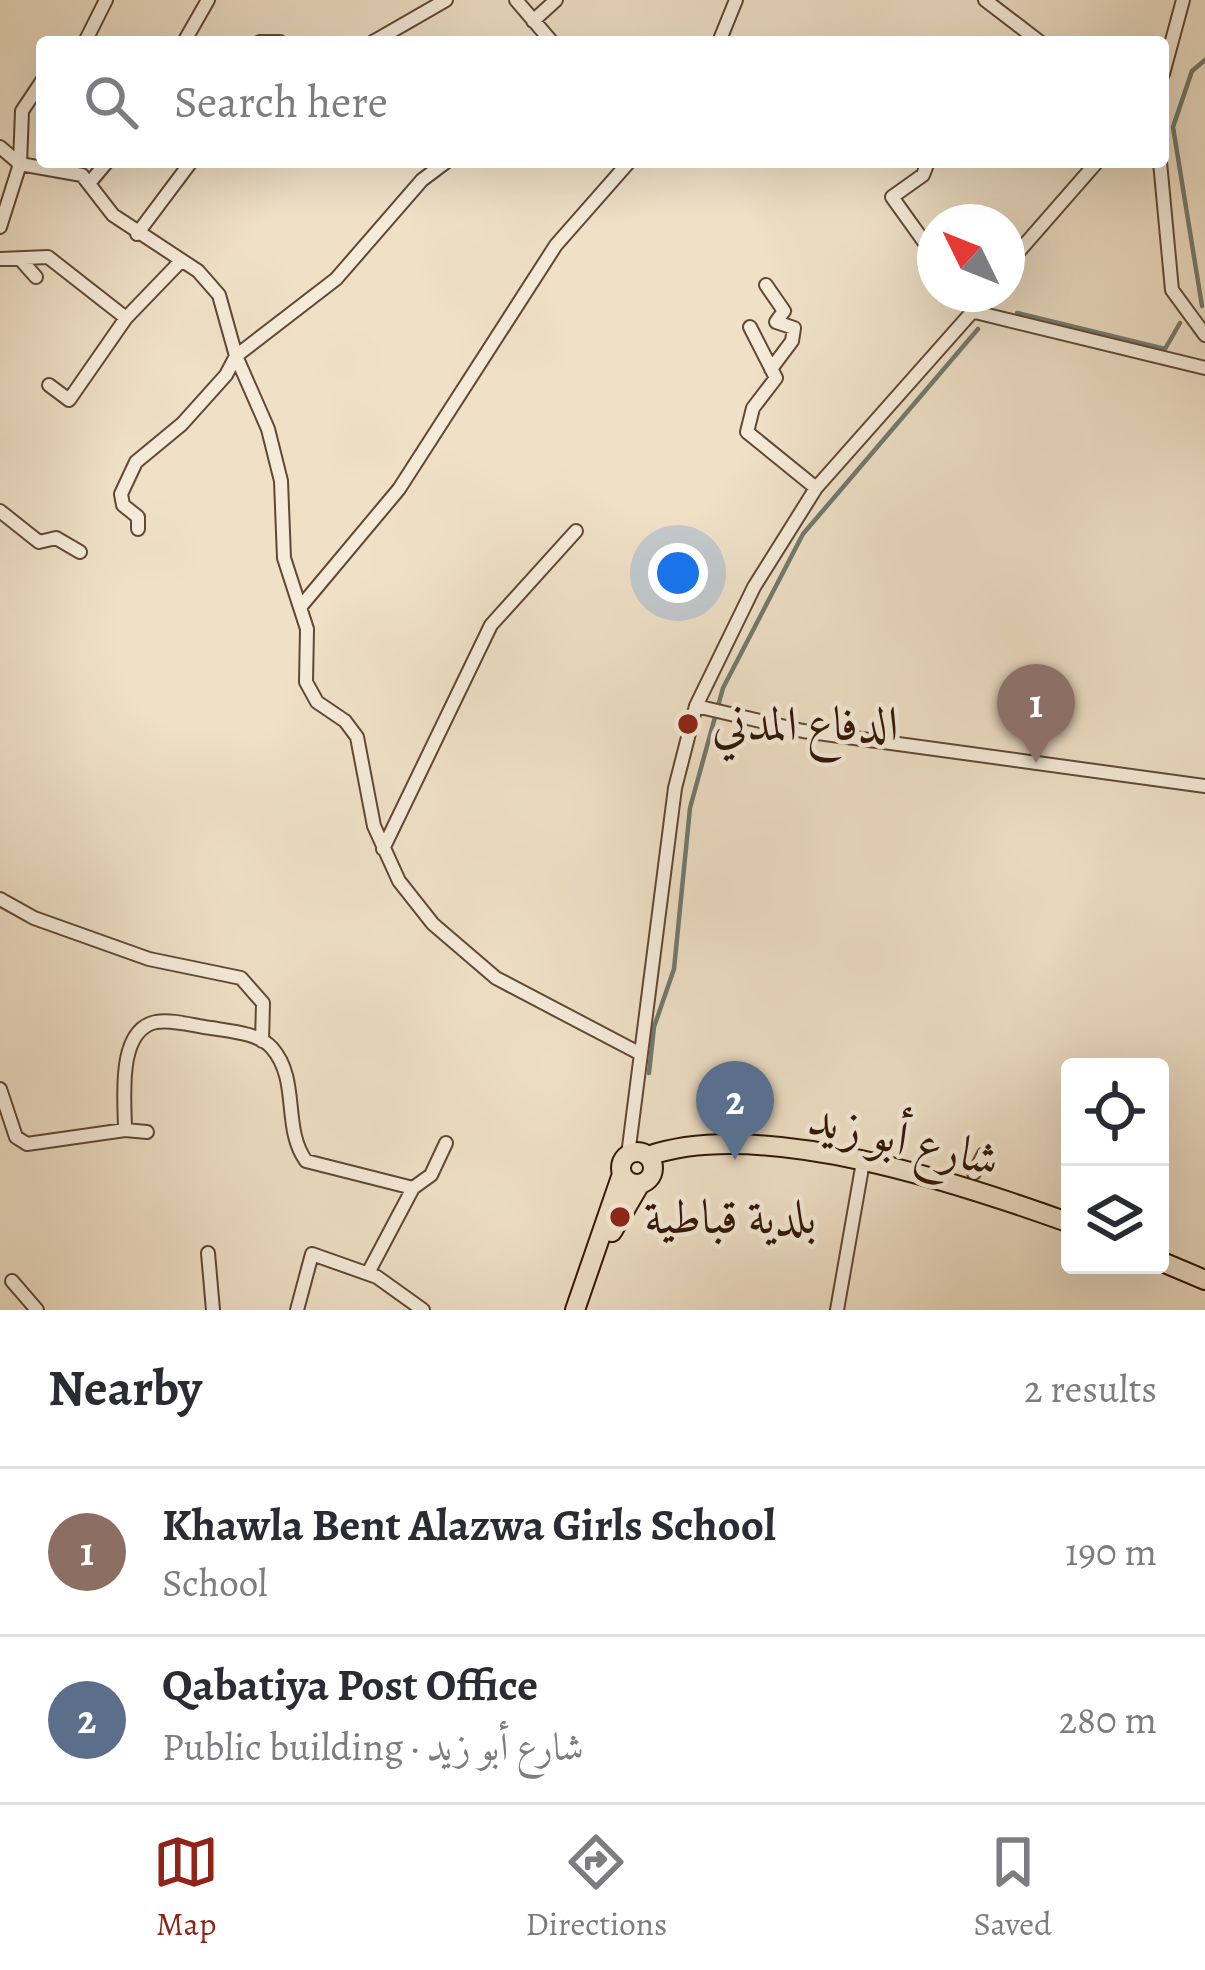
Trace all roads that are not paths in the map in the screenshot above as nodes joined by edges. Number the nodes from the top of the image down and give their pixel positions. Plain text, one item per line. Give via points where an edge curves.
1 (106, 0) edge
2 (208, 0) edge
3 (446, 0) edge
4 (516, 0) edge
5 (556, 0) edge
6 (985, 0) edge
7 (1183, 0) edge
8 (734, 1) edge
9 (533, 21) junction
10 (89, 36) edge
11 (187, 36) edge
12 (383, 36) edge
13 (547, 36) edge
14 (721, 36) edge
15 (1032, 36) edge
16 (1169, 52) edge
17 (36, 90) edge
18 (0, 147) edge
19 (20, 164) junction
20 (36, 168) edge
21 (37, 168) edge
22 (102, 168) edge
23 (186, 168) edge
24 (438, 168) edge
25 (624, 168) edge
26 (926, 168) edge
27 (1092, 168) edge
28 (1161, 168) edge
29 (91, 181) junction
30 (0, 227) edge
31 (917, 232) edge
32 (136, 234) junction
33 (1025, 244) edge
34 (0, 259) edge
35 (20, 260) junction
36 (180, 262) junction
37 (35, 277) dead end
38 (766, 285) dead end
39 (975, 312) joint
40 (126, 318) junction
41 (750, 327) dead end
42 (1205, 335) edge
43 (236, 356) junction
44 (1205, 368) edge
45 (771, 369) junction
46 (49, 385) dead end
47 (816, 488) junction
48 (0, 511) edge
49 (138, 530) dead end
50 (575, 531) dead end
51 (80, 552) dead end
52 (302, 605) junction
53 (695, 706) junction
54 (1205, 786) edge
55 (383, 849) junction
56 (0, 898) edge
57 (262, 1041) junction
58 (637, 1052) junction
59 (0, 1089) edge
60 (125, 1130) junction
61 (147, 1132) dead end
62 (446, 1143) dead end
63 (985, 1154) dead end
64 (863, 1162) junction
65 (635, 1167) junction
66 (974, 1173) dead end
67 (412, 1189) junction
68 (1061, 1220) edge
69 (208, 1253) dead end
70 (1169, 1265) edge
71 (368, 1273) junction
72 (1205, 1280) edge
73 (12, 1282) dead end
74 (37, 1310) edge
75 (213, 1310) edge
76 (297, 1310) edge
77 (422, 1310) edge
78 (574, 1310) edge
79 (584, 1310) edge
80 (837, 1310) edge

1 - 10 street
2 - 11 street
3 - 12 street
4 - 9 street
5 - 9 street
6 - 15 street
7 - 16 street
8 - 14 street
9 - 13 street
17 - 19 street via 22,111
18 - 19 street
19 - 20 street
19 - 30 street
21 - 29 street
22 - 29 street
23 - 32 street
24 - 43 street via 336,279
25 - 52 street via 556,245 399,489
26 - 31 street via 892,197
27 - 33 street
28 - 42 street via 1172,290
29 - 32 street
32 - 36 street
34 - 35 street
35 - 37 street
35 - 40 street via 48,257
36 - 40 street
36 - 43 street via 219,295
38 - 45 street via 784,311 776,322 794,328
39 - 44 street
39 - 47 street
40 - 46 street via 68,400
41 - 45 street
43 - 49 street via 182,424 136,463 121,494
43 - 52 street via 268,429 281,481 288,579
45 - 47 street via 773,385 753,408 748,431
47 - 53 street via 754,587
48 - 51 street via 39,542 56,538
50 - 55 street via 491,625
52 - 55 street via 306,682 357,737
53 - 54 street via 802,731
53 - 58 street via 675,788
55 - 58 street via 433,924 496,978
56 - 57 street via 149,959 241,979 263,1003
57 - 60 street via 170,1022 148,1025 128,1057
57 - 67 street via 282,1067 293,1134 306,1160
58 - 65 street
59 - 60 street via 16,1137 27,1144
60 - 61 street
62 - 67 street via 431,1175
63 - 66 street
64 - 65 main road, شارع أبو زيد via 729,1143 676,1147
64 - 68 main road, شارع أبو زيد
64 - 80 street
65 - 78 main road
65 - 79 main road
67 - 71 street
69 - 75 street
70 - 72 main road
71 - 76 street via 312,1254
71 - 77 street
73 - 74 street

